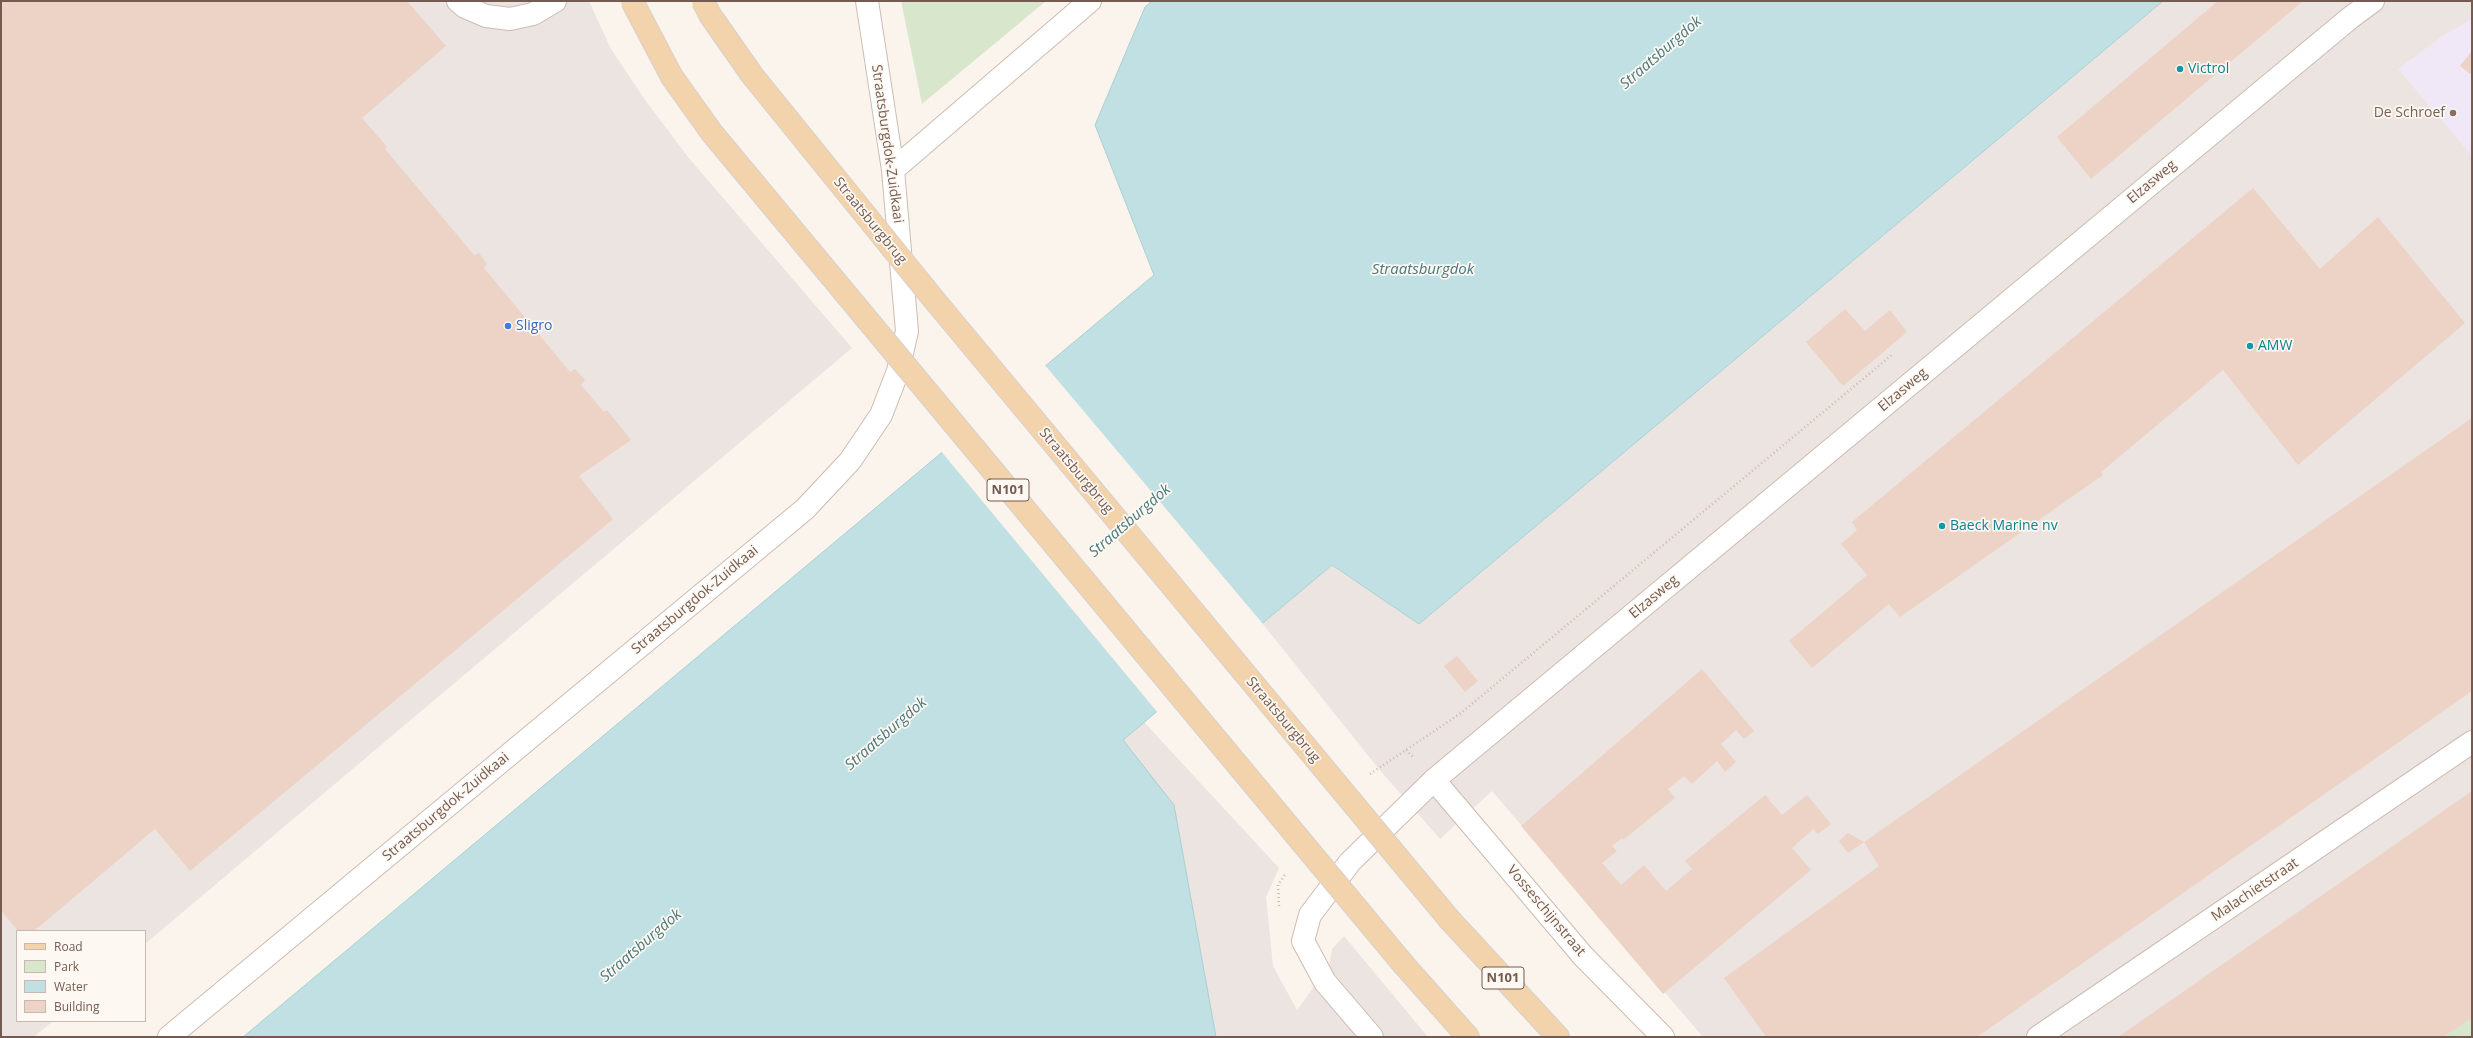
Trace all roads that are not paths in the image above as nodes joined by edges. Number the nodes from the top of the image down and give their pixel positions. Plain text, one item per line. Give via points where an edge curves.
1 (458, 1) edge
2 (555, 1) edge
3 (632, 1) edge
4 (703, 1) edge
5 (867, 1) edge
6 (1090, 1) edge
7 (2373, 1) edge
8 (893, 170) junction
9 (2472, 742) edge
10 (1434, 780) junction
11 (169, 1037) edge
12 (1372, 1037) edge
13 (1468, 1037) edge
14 (1558, 1037) edge
15 (1663, 1037) edge
16 (2038, 1037) edge

1 - 2 street via 486,16 510,19 533,14
3 - 13 main road, N101, bridge via 672,77 712,133 1368,922
4 - 14 main road, Straatsburgbrug / N101, bridge via 752,75 936,302 1444,912
5 - 8 street, Straatsburgdok-Zuidkaai
6 - 8 street
7 - 10 street, Elzasweg
8 - 11 street, Straatsburgdok-Zuidkaai via 907,331 898,371 881,415 850,461 805,509
9 - 16 street, Malachietstraat
10 - 12 street, Elzasweg via 1350,862 1310,915 1303,941 1325,982
10 - 15 street, Vosseschijnstraat via 1583,956

